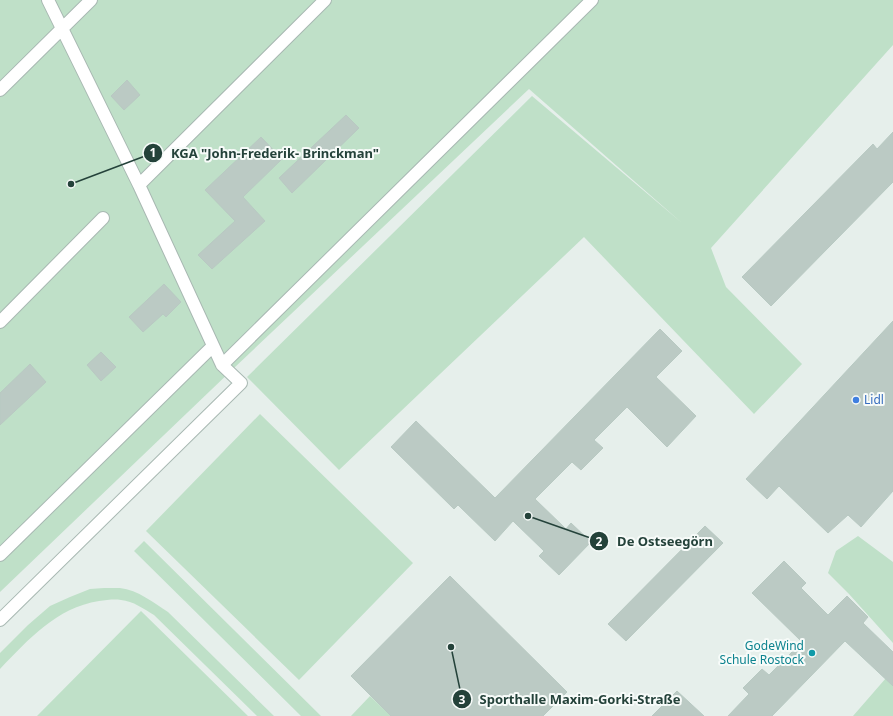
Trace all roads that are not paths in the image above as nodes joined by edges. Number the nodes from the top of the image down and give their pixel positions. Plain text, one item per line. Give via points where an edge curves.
1 (48, 0) edge
2 (91, 0) edge
3 (325, 0) edge
4 (592, 0) edge
5 (62, 29) junction
6 (0, 90) edge
7 (139, 185) junction
8 (103, 218) dead end
9 (0, 322) edge
10 (213, 346) junction
11 (222, 365) junction
12 (0, 555) edge
13 (0, 620) edge

1 - 5 lane
2 - 5 lane
3 - 7 lane
4 - 11 lane
5 - 6 lane
5 - 7 lane
7 - 10 lane
8 - 9 lane
10 - 11 lane
10 - 12 lane
11 - 13 lane via 241,383

